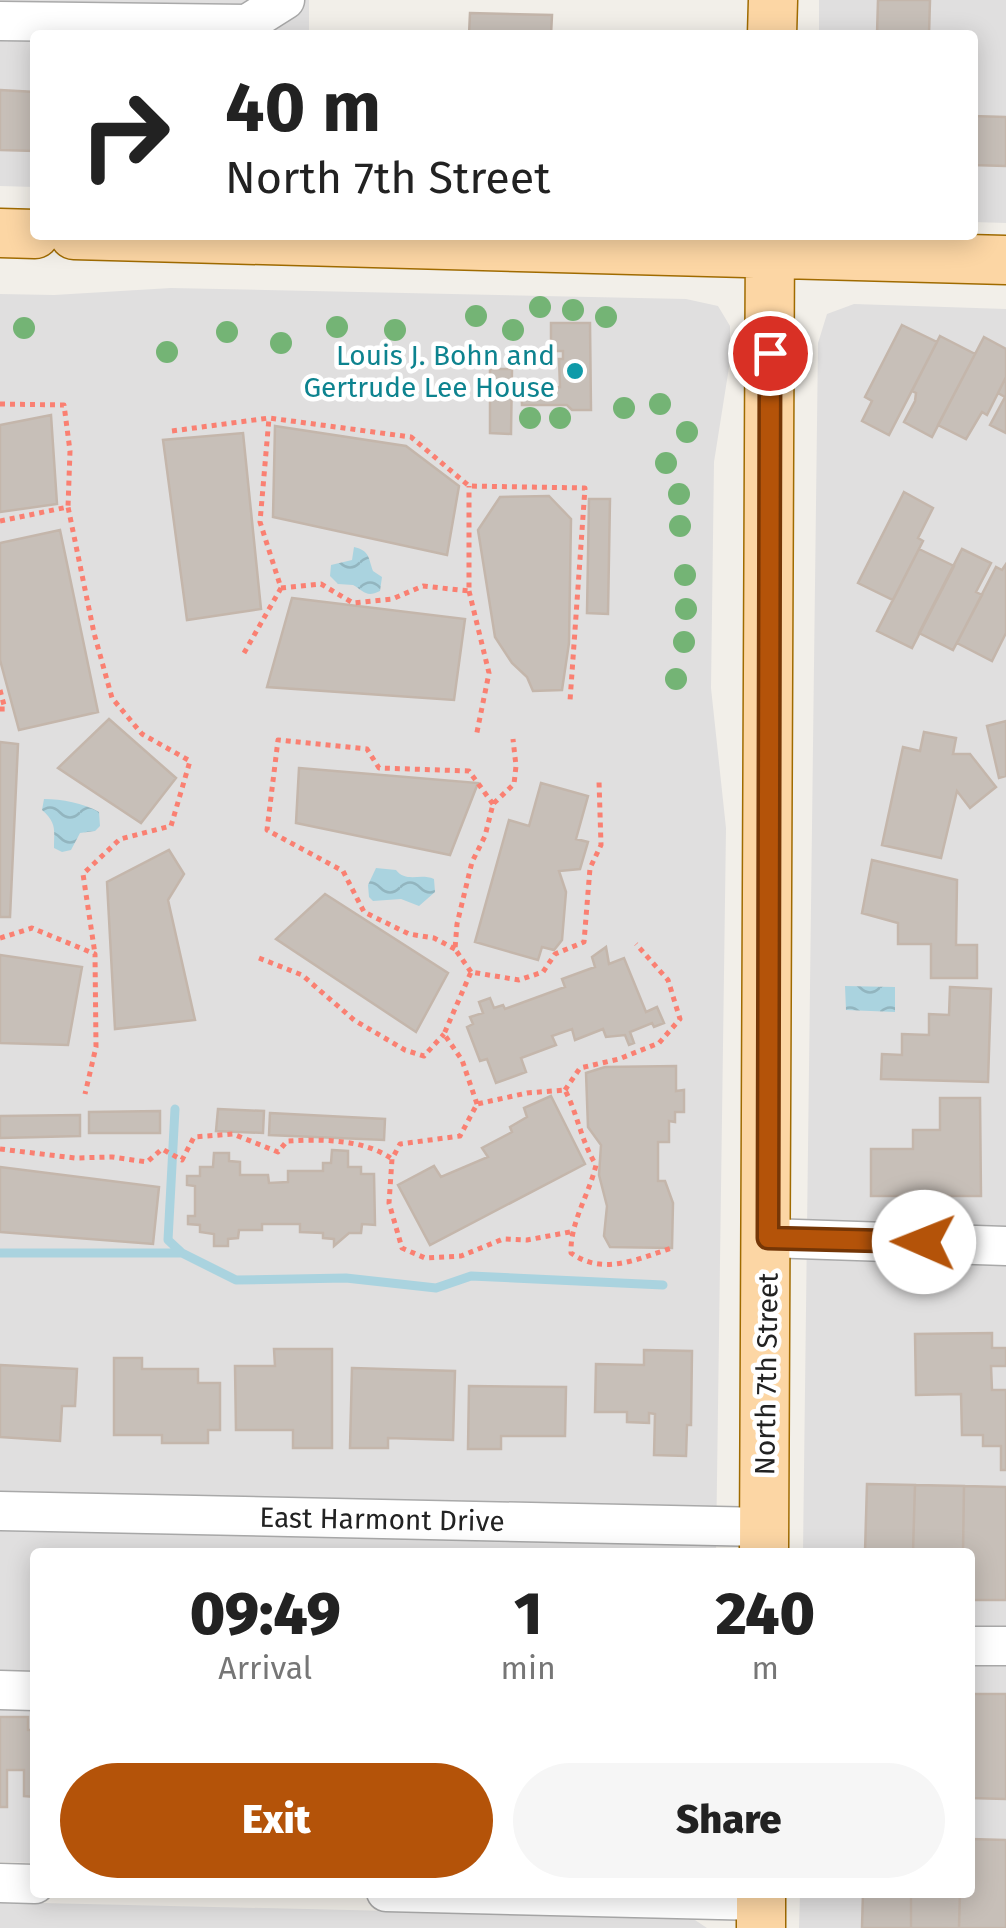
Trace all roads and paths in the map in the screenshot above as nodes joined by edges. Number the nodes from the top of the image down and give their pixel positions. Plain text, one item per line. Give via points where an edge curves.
1 (284, 0) edge
2 (773, 0) edge
3 (0, 21) edge
4 (772, 30) edge
5 (0, 233) edge
6 (30, 234) edge
7 (422, 240) edge
8 (770, 245) edge
9 (1006, 260) edge
10 (0, 404) edge
11 (269, 418) junction
12 (172, 431) dead end
13 (469, 486) junction
14 (68, 507) junction
15 (0, 521) edge
16 (281, 588) junction
17 (469, 591) junction
18 (244, 653) dead end
19 (0, 690) edge
20 (570, 701) dead end
21 (0, 709) edge
22 (476, 738) dead end
23 (513, 739) dead end
24 (599, 781) dead end
25 (492, 804) junction
26 (0, 938) edge
27 (636, 944) dead end
28 (454, 949) junction
29 (95, 954) junction
30 (259, 958) dead end
31 (471, 972) junction
32 (444, 1034) junction
33 (565, 1090) junction
34 (85, 1094) dead end
35 (476, 1104) junction
36 (0, 1149) edge
37 (392, 1160) junction
38 (570, 1232) junction
39 (768, 1238) junction
40 (1006, 1246) edge
41 (672, 1248) dead end
42 (0, 1511) edge
43 (765, 1540) edge
44 (975, 1646) edge
45 (1006, 1646) edge
46 (0, 1690) edge
47 (30, 1691) edge
48 (0, 1883) edge
49 (30, 1884) edge
50 (536, 1898) edge
51 (761, 1907) edge

1 - 3 street via 247,24
2 - 4 main road
5 - 6 main road
7 - 8 main road
8 - 9 main road
8 - 39 main road, North 7th Street
10 - 14 path via 64,405
11 - 12 path
11 - 13 path via 411,436
11 - 16 path via 260,522
13 - 17 path
13 - 20 path via 586,488
14 - 15 path
14 - 29 path via 112,698 142,734 190,760 172,826 120,839 83,874
16 - 17 path via 321,584 354,603 392,599 423,586
16 - 18 path
17 - 22 path via 489,673
19 - 21 path
23 - 25 path via 514,784
24 - 31 path via 601,844 590,868 584,942 555,954 543,972 519,980
25 - 28 path
25 - 28 path via 469,771 379,768 368,749 278,740 267,830 343,871 364,912
26 - 29 path via 32,928
27 - 33 path via 668,980 680,1019 659,1044 580,1068
28 - 31 path
29 - 34 path via 96,1048
30 - 32 path via 302,975 354,1020 405,1050 424,1056
31 - 32 path
32 - 35 path via 462,1060
33 - 35 path
33 - 38 path via 596,1165
35 - 37 path via 460,1136 400,1144
36 - 37 path via 147,1162 162,1149 182,1160 194,1137 233,1134 278,1152 287,1141 316,1139 377,1149
37 - 38 path via 389,1203 402,1248 425,1258
38 - 41 path via 571,1252 585,1263 613,1266
39 - 40 street
39 - 43 main road, North 7th Street
42 - 43 street, East Harmont Drive
44 - 45 street
46 - 47 street
48 - 49 street
50 - 51 street

